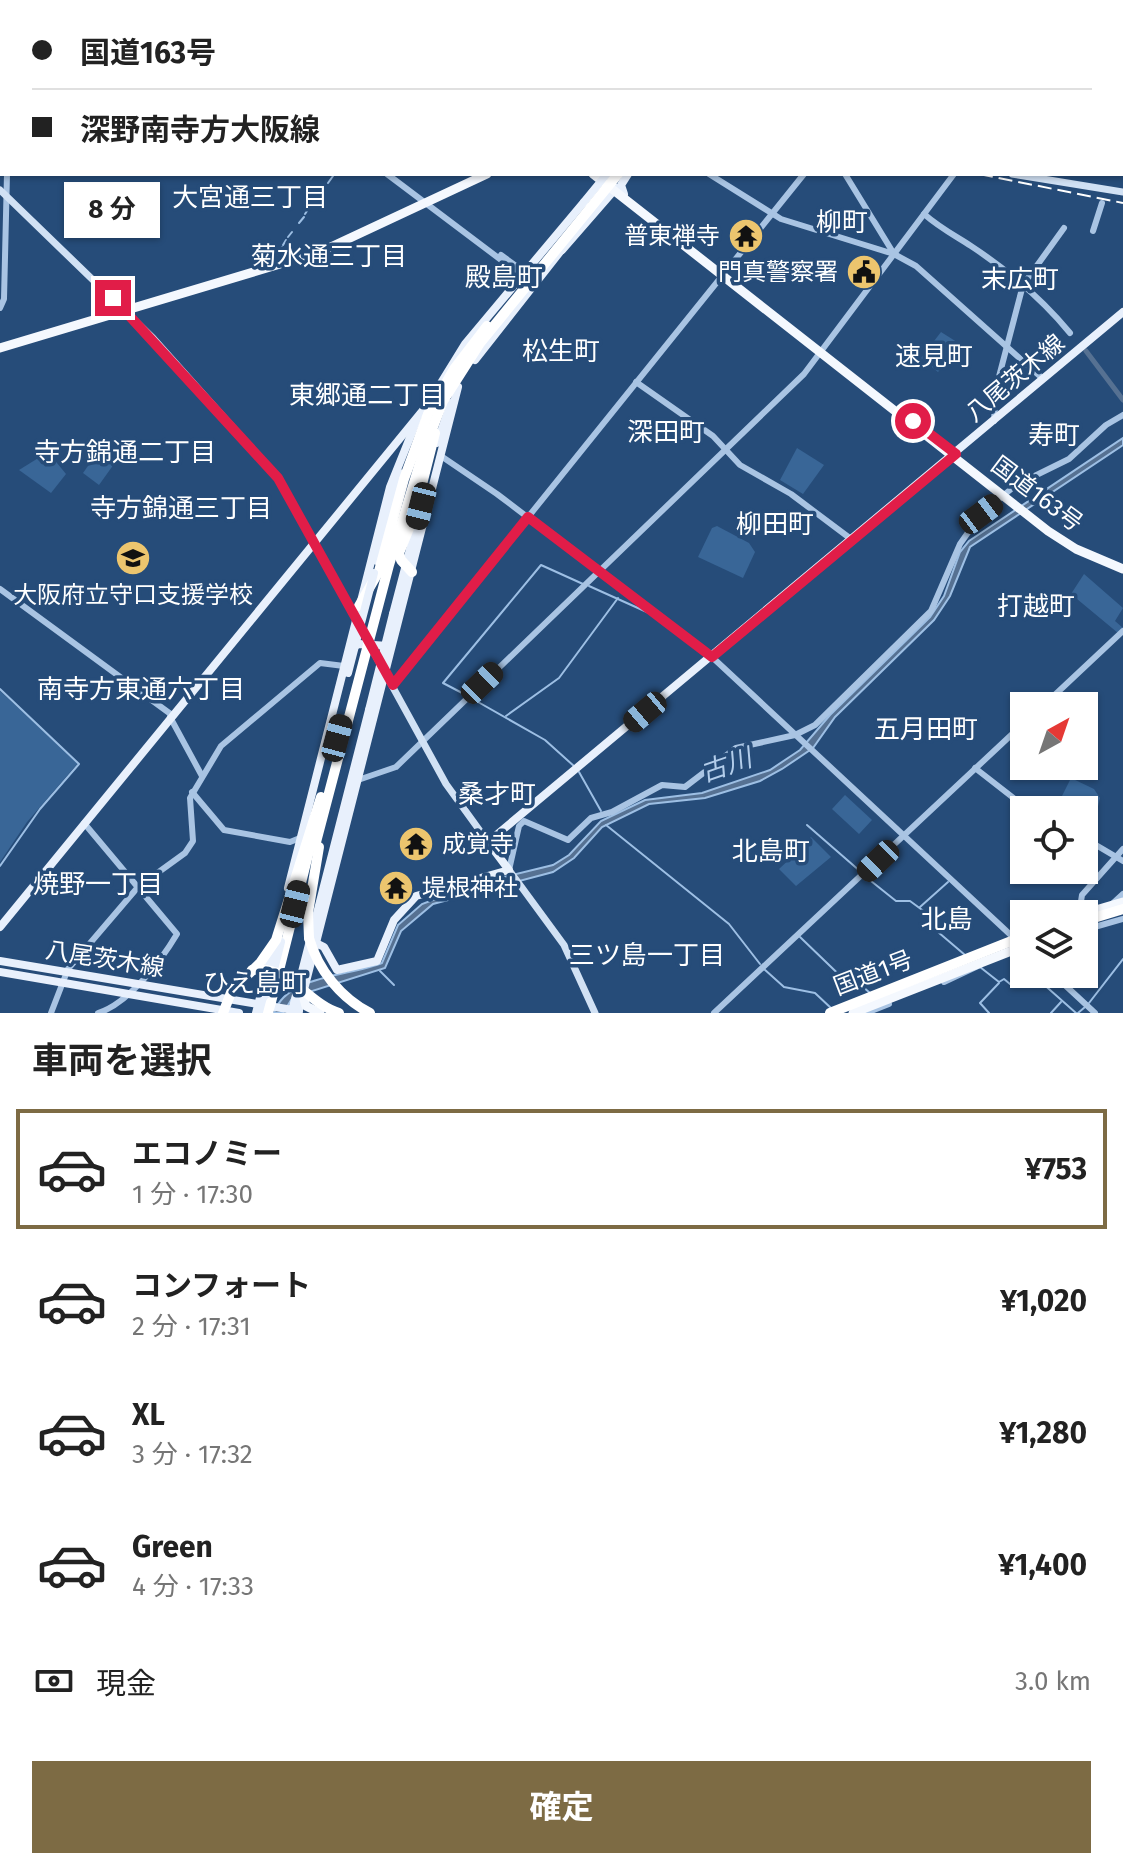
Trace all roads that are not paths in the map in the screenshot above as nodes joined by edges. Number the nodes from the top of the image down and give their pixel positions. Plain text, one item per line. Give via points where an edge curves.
1 (7, 176) edge
2 (393, 176) edge
3 (475, 176) edge
4 (483, 176) edge
5 (712, 176) edge
6 (802, 176) edge
7 (846, 176) edge
8 (952, 176) edge
9 (1024, 176) edge
10 (610, 181) edge
11 (0, 190) edge
12 (1123, 192) edge
13 (8, 196) junction
14 (427, 201) junction
15 (1102, 203) dead end
16 (924, 214) junction
17 (772, 215) junction
18 (1064, 228) dead end
19 (1093, 231) dead end
20 (561, 251) junction
21 (894, 254) junction
22 (539, 256) junction
23 (723, 274) junction
24 (529, 279) junction
25 (1023, 285) junction
26 (0, 308) edge
27 (124, 309) junction
28 (1123, 312) edge
29 (482, 328) junction
30 (1070, 333) dead end
31 (1007, 344) junction
32 (0, 346) edge
33 (822, 351) junction
34 (469, 357) junction
35 (1042, 378) junction
36 (636, 382) junction
37 (458, 387) junction
38 (423, 412) junction
39 (1123, 415) edge
40 (994, 421) junction
41 (403, 440) junction
42 (725, 449) junction
43 (954, 455) junction
44 (441, 456) junction
45 (436, 476) junction
46 (1008, 497) junction
47 (394, 513) junction
48 (528, 517) junction
49 (414, 534) junction
50 (315, 541) junction
51 (852, 541) junction
52 (381, 545) junction
53 (1123, 567) edge
54 (408, 569) junction
55 (599, 570) junction
56 (0, 589) edge
57 (407, 589) junction
58 (358, 612) junction
59 (1123, 631) edge
60 (371, 645) junction
61 (347, 655) junction
62 (712, 657) junction
63 (346, 670) junction
64 (386, 673) junction
65 (393, 685) junction
66 (1058, 692) edge
67 (171, 716) junction
68 (329, 724) junction
69 (1010, 736) edge
70 (797, 737) junction
71 (423, 741) junction
72 (975, 768) junction
73 (325, 771) junction
74 (202, 776) junction
75 (358, 780) junction
76 (330, 788) junction
77 (192, 792) junction
78 (1011, 796) edge
79 (311, 804) junction
80 (340, 817) junction
81 (84, 823) junction
82 (902, 837) junction
83 (302, 842) junction
84 (488, 842) junction
85 (1098, 846) edge
86 (1123, 849) edge
87 (1120, 859) edge
88 (510, 872) junction
89 (333, 880) junction
90 (138, 887) junction
91 (1123, 894) edge
92 (1082, 900) edge
93 (1111, 905) junction
94 (1123, 907) edge
95 (1098, 912) edge
96 (1098, 915) edge
97 (1123, 919) edge
98 (1098, 920) edge
99 (0, 927) edge
100 (1010, 931) edge
101 (316, 943) junction
102 (1010, 944) edge
103 (1010, 946) edge
104 (1010, 948) edge
105 (0, 961) edge
106 (0, 972) edge
107 (66, 973) junction
108 (265, 980) junction
109 (138, 982) junction
110 (64, 983) junction
111 (1068, 988) edge
112 (303, 995) junction
113 (128, 996) junction
114 (237, 1001) junction
115 (879, 1006) junction
116 (277, 1011) edge
117 (833, 1012) edge
118 (51, 1013) edge
119 (98, 1013) edge
120 (220, 1013) edge
121 (235, 1013) edge
122 (319, 1013) edge
123 (339, 1013) edge
124 (370, 1013) edge
125 (595, 1013) edge
126 (714, 1013) edge
127 (853, 1013) edge
128 (866, 1013) edge
129 (1095, 1013) edge

1 - 13 street
2 - 14 street
3 - 14 highway
4 - 14 highway
5 - 17 street
6 - 17 street
7 - 21 street
8 - 16 street
9 - 12 main road
10 - 20 main road
10 - 20 main road, bridge via 594,211
10 - 22 main road, bridge via 584,202
10 - 22 main road via 564,236
10 - 22 main road via 594,184
10 - 23 highway, 国道163号
10 - 29 highway, bridge
10 - 34 highway, bridge
11 - 13 main road
13 - 26 street
13 - 27 main road
14 - 24 street
14 - 27 highway via 320,252
15 - 19 street
16 - 21 street
16 - 25 street
17 - 21 street
17 - 23 street
18 - 25 street
20 - 24 main road
21 - 31 street via 912,262
21 - 33 street
22 - 24 main road
23 - 33 highway, 国道163号
23 - 36 street
24 - 29 main road
24 - 37 main road
25 - 30 street
25 - 31 street
27 - 32 highway
27 - 50 main road via 278,478
28 - 35 main road, 八尾茨木線
29 - 38 main road
29 - 47 highway, bridge via 428,414
29 - 73 highway, bridge via 447,384 421,442
31 - 35 street
31 - 40 street
33 - 42 street
33 - 43 highway, 国道163号
34 - 54 highway, bridge via 441,414 399,553
34 - 76 highway, bridge via 439,409 419,464
35 - 40 main road, 八尾茨木線
36 - 42 street
36 - 48 street
37 - 44 main road
37 - 49 main road via 443,421
38 - 41 main road
38 - 52 main road
39 - 46 street via 1069,459 1016,485
40 - 43 main road, 八尾茨木線
41 - 50 main road
41 - 58 main road
42 - 51 street via 740,465 791,494
42 - 55 street
43 - 46 highway, 国道163号
43 - 51 main road, 八尾茨木線
44 - 45 main road
44 - 48 street
45 - 49 main road
45 - 54 main road
46 - 53 highway, 国道163号 via 1076,549
46 - 70 street via 981,514 966,533 940,597 925,619
47 - 52 highway
47 - 58 highway via 382,561
48 - 55 street
48 - 65 street
49 - 54 main road
50 - 58 main road
50 - 67 main road
51 - 62 main road, 八尾茨木線
52 - 63 main road, bridge
54 - 57 main road
54 - 80 main road, bridge
55 - 62 street
55 - 71 street
56 - 67 street
57 - 60 main road via 390,645
57 - 64 main road
58 - 60 main road
58 - 61 main road
59 - 66 street
60 - 61 main road via 359,644
60 - 64 main road
61 - 63 main road
62 - 70 street
62 - 84 main road, 八尾茨木線
63 - 68 main road
63 - 73 main road
63 - 74 street via 320,663 225,741
64 - 65 main road
64 - 75 main road
65 - 71 main road
67 - 74 street
67 - 81 main road
68 - 73 main road
68 - 79 main road
69 - 72 street
70 - 82 street
70 - 88 street via 738,747 685,787 662,785 586,821 568,840 530,821 520,822
71 - 75 street via 393,769
71 - 84 main road via 450,791
72 - 78 street
72 - 82 street
73 - 79 main road
73 - 116 highway, bridge
73 - 120 highway, bridge via 276,940 230,992
74 - 77 street
75 - 89 main road
76 - 116 highway, bridge
76 - 124 highway, bridge via 309,938 332,981
77 - 83 street via 224,830
77 - 90 street via 193,841 185,853
79 - 80 main road
79 - 83 main road
80 - 89 main road
80 - 116 main road, bridge via 316,918
81 - 90 street
81 - 99 main road
82 - 100 street
82 - 126 street
83 - 108 main road
83 - 116 main road, bridge via 281,942
84 - 88 main road
85 - 87 street
86 - 87 street
87 - 92 street
88 - 101 main road via 416,896 394,920 377,961 337,970
88 - 125 main road via 570,956
89 - 101 main road
90 - 107 street
90 - 109 street via 177,934 161,961
91 - 93 street
93 - 94 highway
93 - 95 highway
94 - 96 highway
97 - 98 street
101 - 112 main road, bridge
102 - 117 highway, 国道1号
103 - 117 highway, bridge
104 - 115 highway, 国道1号
105 - 107 main road, 八尾茨木線
106 - 110 main road, 八尾茨木線
107 - 109 main road, 八尾茨木線
107 - 110 street
108 - 114 main road via 253,999
108 - 116 main road
109 - 113 street
109 - 114 main road, 八尾茨木線
110 - 113 main road, 八尾茨木線
110 - 118 street
111 - 129 street
112 - 116 main road
112 - 122 highway via 306,1006
113 - 119 street via 117,1007
113 - 121 main road, 八尾茨木線
114 - 116 main road, 八尾茨木線
115 - 127 highway, 国道1号
115 - 128 street
116 - 122 highway
120 - 123 highway, bridge via 232,982 261,969 285,976

